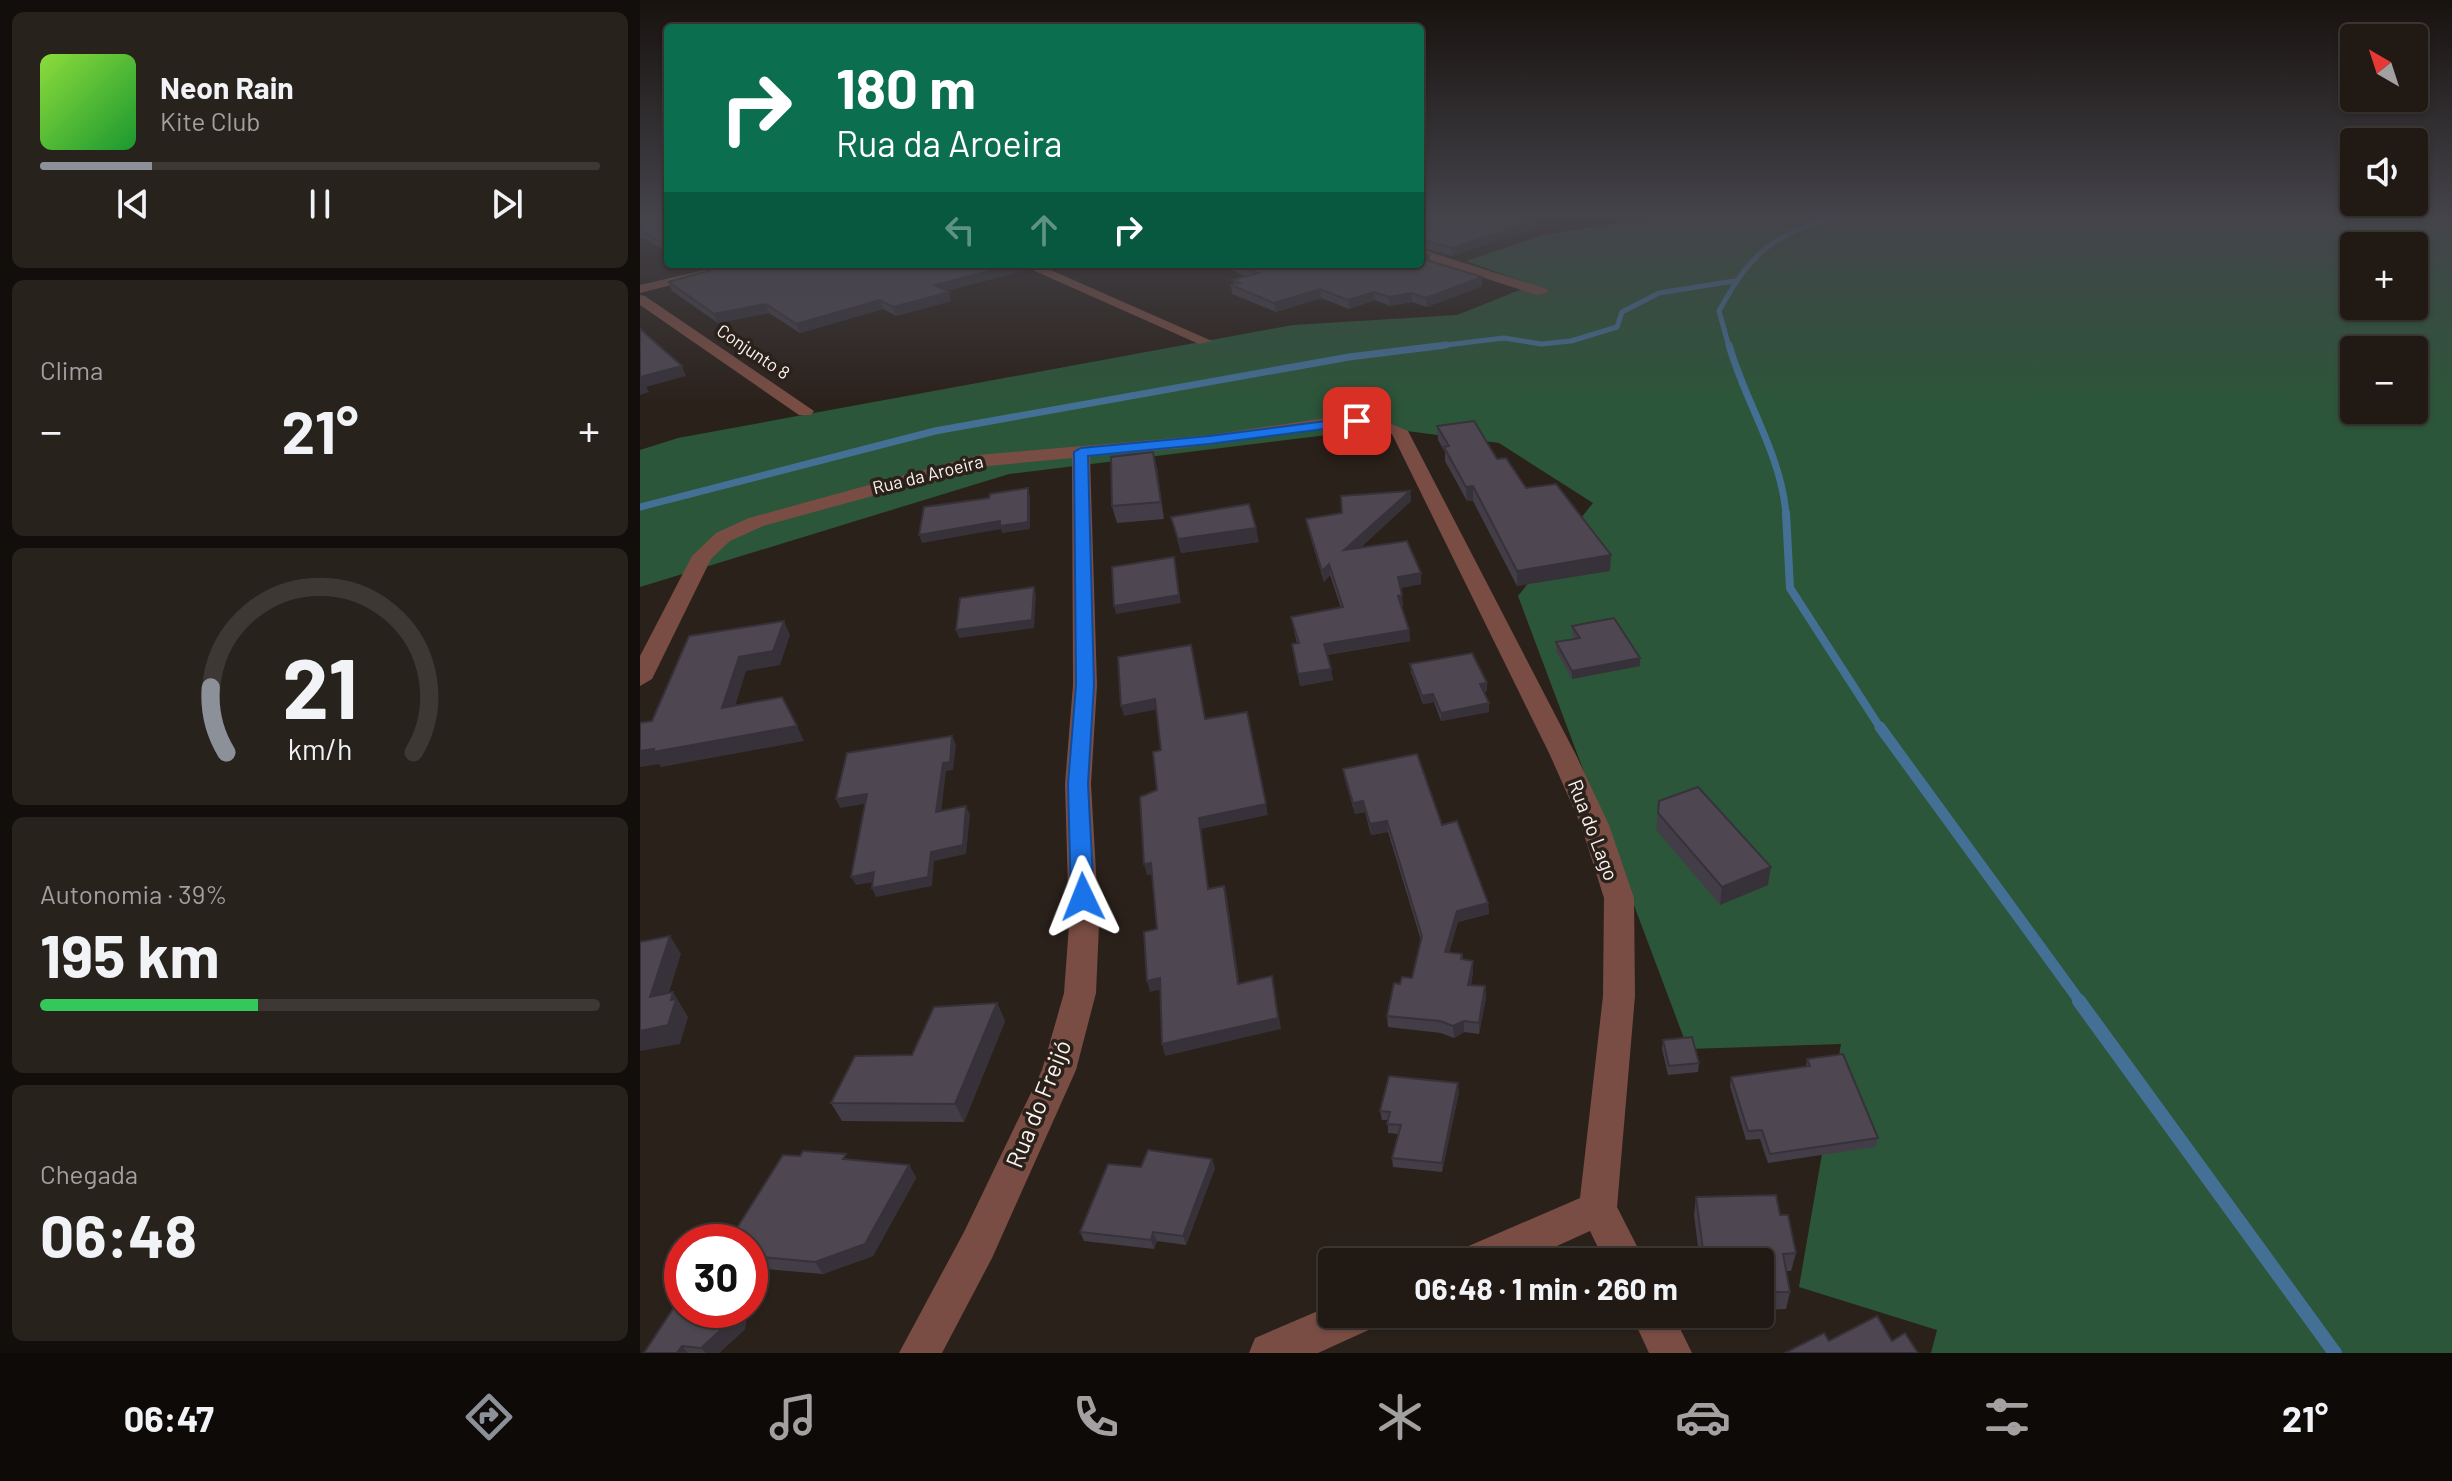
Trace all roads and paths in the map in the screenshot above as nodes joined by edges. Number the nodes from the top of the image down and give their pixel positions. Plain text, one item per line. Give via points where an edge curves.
1 (686, 278) edge
2 (1059, 278) edge
3 (1499, 278) edge
4 (640, 289) edge
5 (1542, 292) dead end
6 (640, 299) edge
7 (1204, 341) dead end
8 (805, 411) dead end
9 (1399, 431) joint
10 (1081, 452) junction
11 (640, 679) edge
12 (1598, 1209) junction
13 (1510, 1248) edge
14 (1618, 1248) edge
15 (1327, 1328) edge
16 (1658, 1328) edge
17 (920, 1353) edge
18 (1270, 1353) edge
19 (1671, 1353) edge

1 - 4 street
2 - 7 street
3 - 5 street
6 - 8 street, Conjunto 8
9 - 10 street, Rua da Aroeira via 1373,421 1340,421
9 - 12 street, Rua do Lago via 1563,755 1595,825 1619,898 1619,996
10 - 11 street, Rua da Aroeira via 978,461 756,522 723,537 702,556
10 - 17 street, Rua do Freijó via 1085,685 1078,784 1084,925 1080,993 1059,1070 978,1245
12 - 13 street
12 - 14 street
15 - 18 street
16 - 19 street

